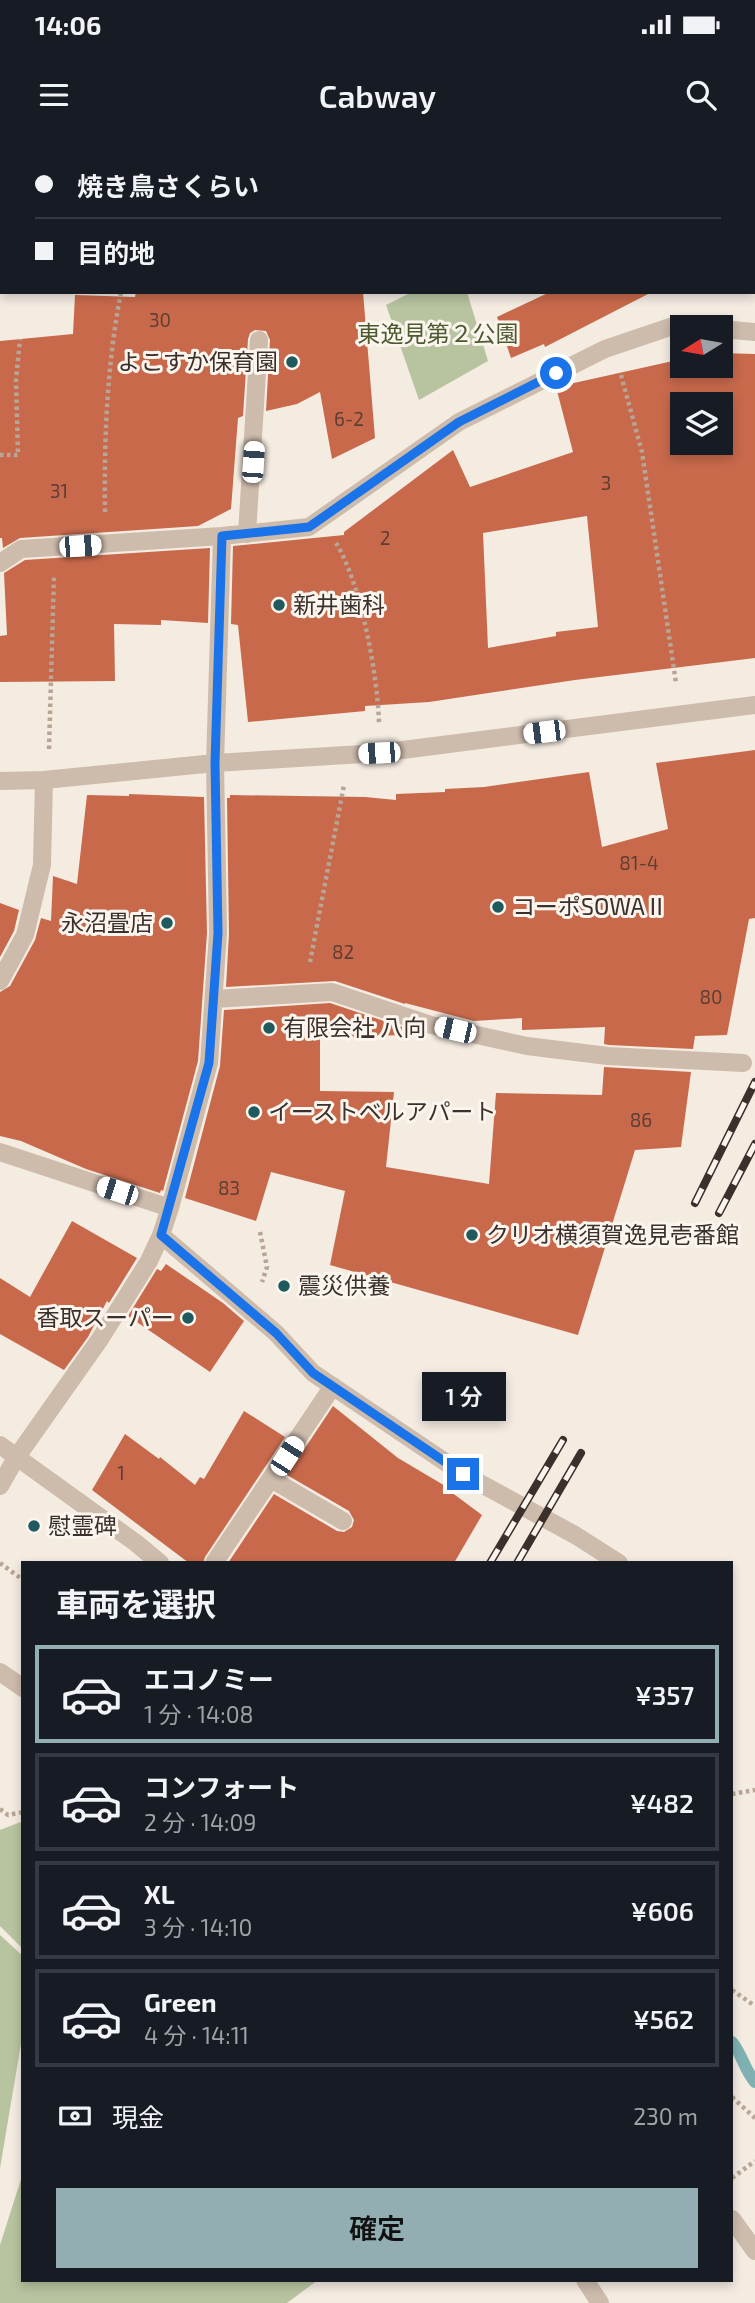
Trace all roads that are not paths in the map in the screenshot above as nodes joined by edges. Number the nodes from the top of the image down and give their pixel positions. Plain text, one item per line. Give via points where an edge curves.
1 (670, 327) edge
2 (733, 330) edge
3 (755, 332) edge
4 (259, 340) dead end
5 (247, 534) junction
6 (222, 536) junction
7 (0, 563) edge
8 (755, 705) edge
9 (215, 763) junction
10 (0, 780) edge
11 (47, 780) junction
12 (0, 981) edge
13 (214, 999) junction
14 (743, 1063) dead end
15 (0, 1153) edge
16 (170, 1208) junction
17 (161, 1235) junction
18 (333, 1386) junction
19 (0, 1445) edge
20 (16, 1458) junction
21 (271, 1479) junction
22 (0, 1486) edge
23 (343, 1521) dead end
24 (158, 1561) edge
25 (215, 1561) edge
26 (616, 1561) edge
27 (0, 1672) edge
28 (21, 1687) edge
29 (733, 2220) edge
30 (755, 2251) edge
31 (586, 2282) edge
32 (600, 2303) edge

1 - 5 street via 614,346 459,422 309,527
2 - 3 street
4 - 5 street
5 - 6 street
6 - 7 street via 21,549
6 - 9 street
8 - 9 street via 379,753
9 - 11 street
9 - 13 street via 218,933
10 - 11 street
11 - 12 street via 42,865 25,935
13 - 14 street via 332,992 431,1025 527,1046 608,1056
13 - 16 street via 209,1063
15 - 16 street
16 - 17 street
17 - 18 street
17 - 20 street via 100,1339
18 - 21 street
18 - 26 street via 463,1474
19 - 20 street
20 - 22 street
20 - 24 street
21 - 23 street
21 - 25 street
27 - 28 street
29 - 30 street
31 - 32 street

